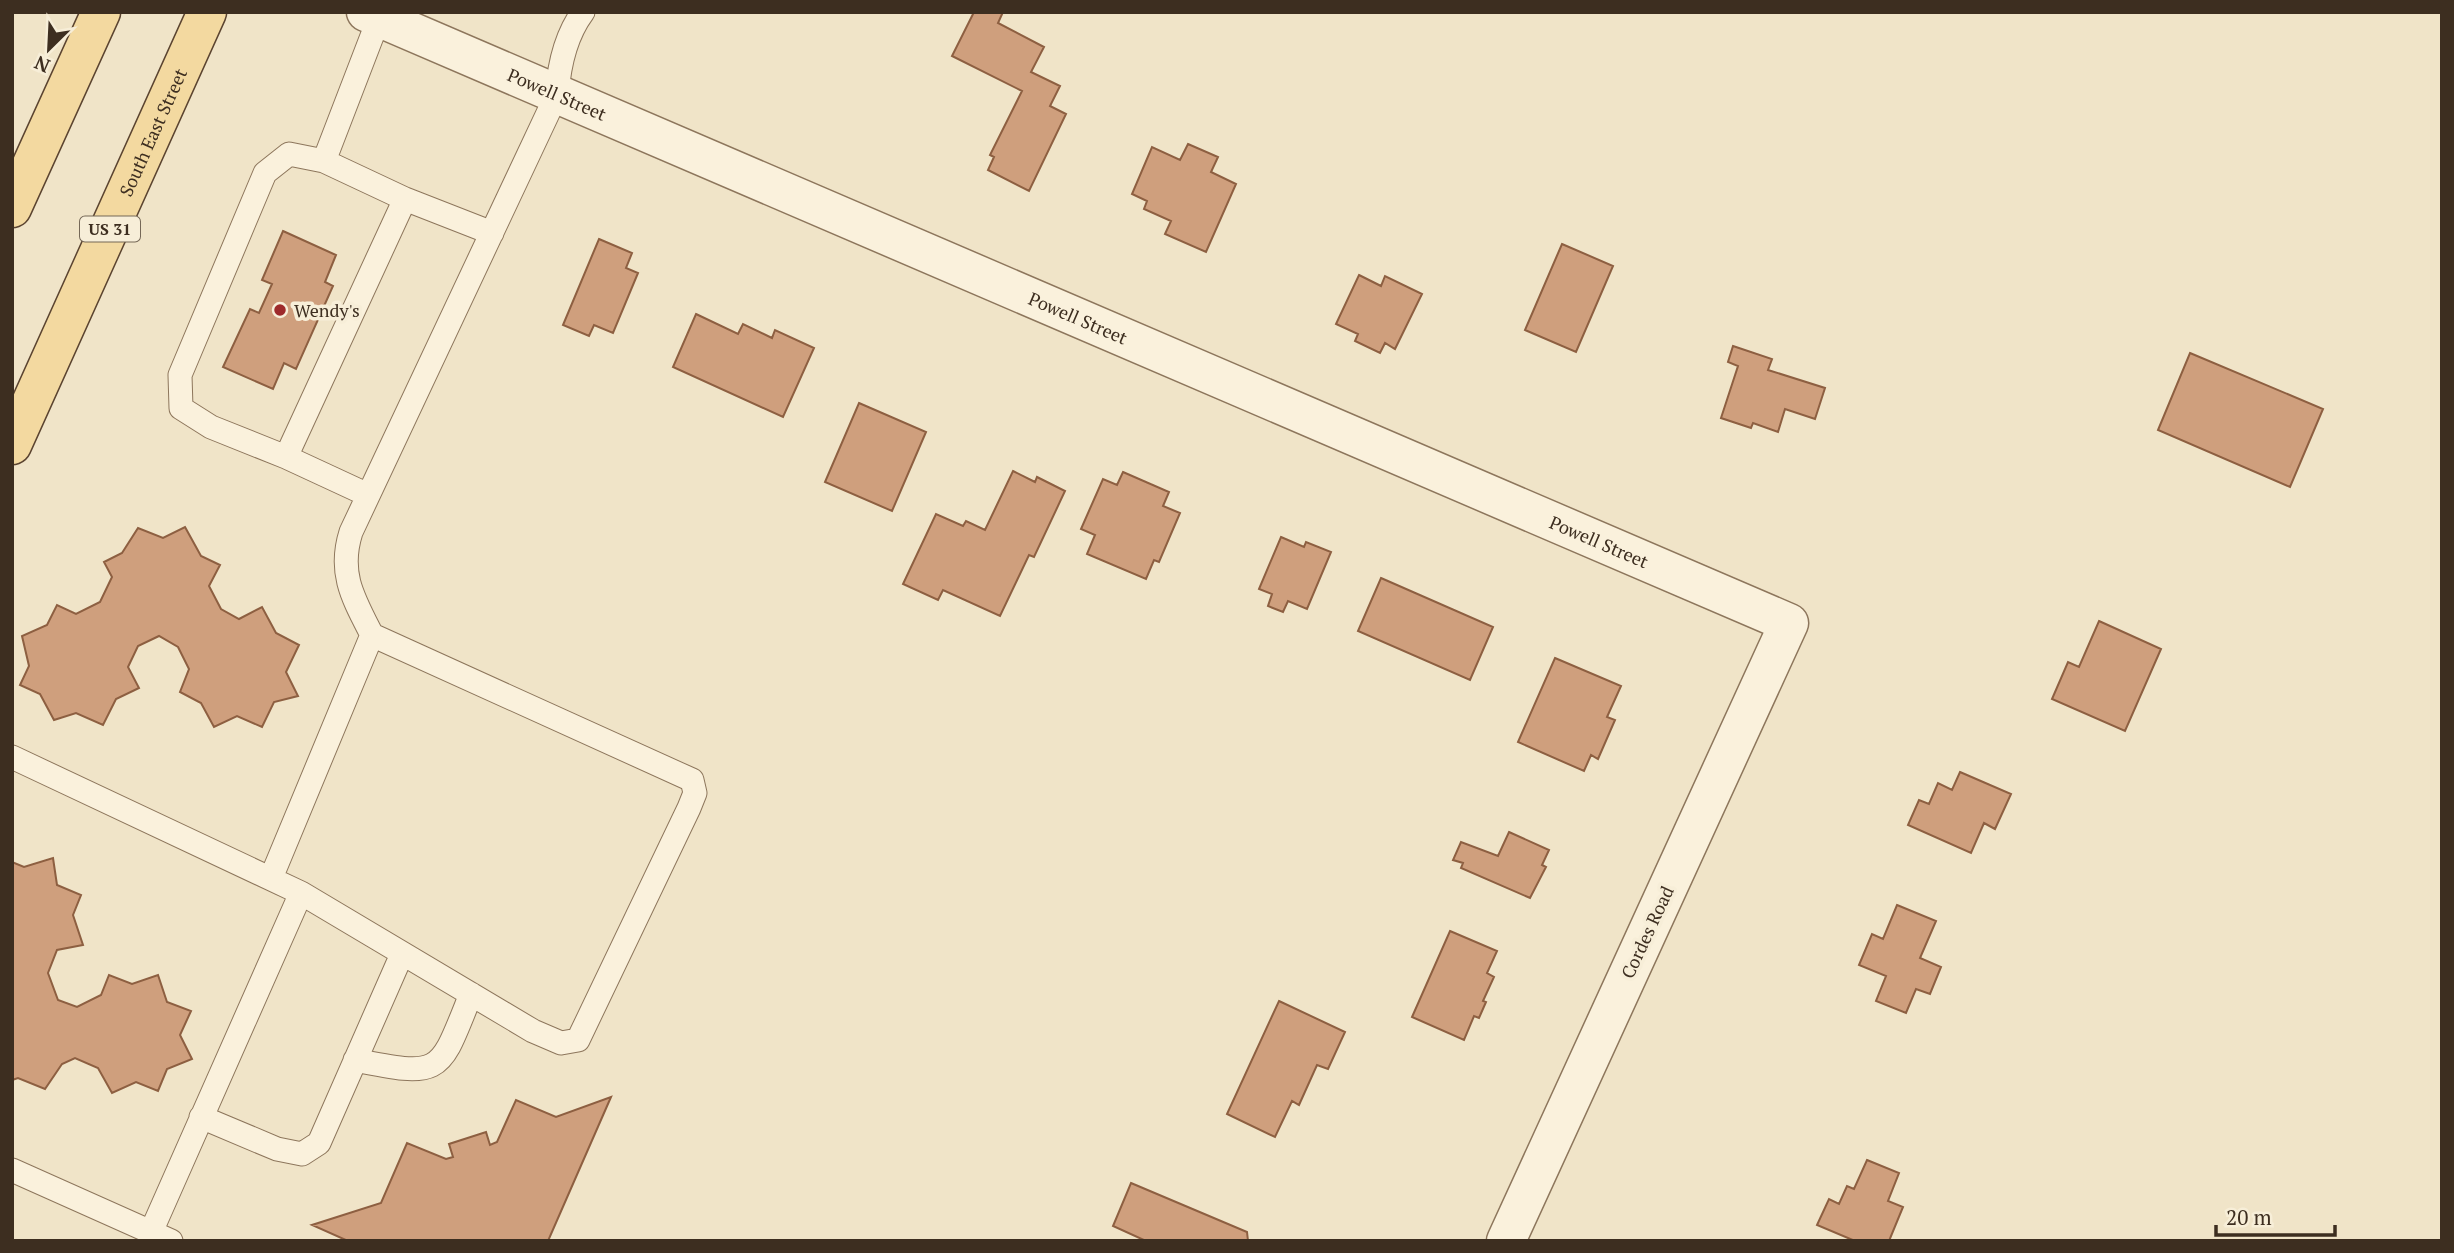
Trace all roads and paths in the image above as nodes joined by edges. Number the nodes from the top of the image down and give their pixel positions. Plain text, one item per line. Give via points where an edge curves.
1 (101, 12) edge
2 (207, 12) edge
3 (583, 12) edge
4 (372, 15) edge
5 (421, 23) edge
6 (557, 94) junction
7 (324, 161) junction
8 (405, 199) junction
9 (12, 208) edge
10 (492, 233) junction
11 (12, 445) edge
12 (286, 457) junction
13 (368, 495) junction
14 (1789, 623) joint
15 (372, 635) junction
16 (12, 757) edge
17 (271, 878) junction
18 (301, 893) junction
19 (402, 954) junction
20 (471, 994) junction
21 (355, 1060) junction
22 (201, 1117) junction
23 (12, 1170) edge
24 (161, 1236) edge
25 (1506, 1241) edge

1 - 9 main road
2 - 11 main road, South East Street / US 31
3 - 6 lane via 559,69
4 - 5 street, Powell Street
4 - 7 lane
5 - 6 street, Powell Street
6 - 10 lane
6 - 14 street, Powell Street
7 - 8 lane
7 - 12 lane via 289,155 265,173 180,375 181,408 211,427
8 - 10 lane
8 - 12 lane
10 - 13 lane
12 - 13 lane
13 - 15 lane via 345,552 347,582
14 - 25 street, Cordes Road
15 - 17 lane
15 - 20 lane via 692,780 695,793 689,808 578,1040 561,1043 533,1031
16 - 17 lane
17 - 18 lane
18 - 19 lane
18 - 22 lane
19 - 20 lane
19 - 21 lane
20 - 21 lane via 443,1059 429,1068 404,1070
21 - 22 lane via 319,1143 302,1154 277,1149
22 - 24 lane
23 - 24 lane

